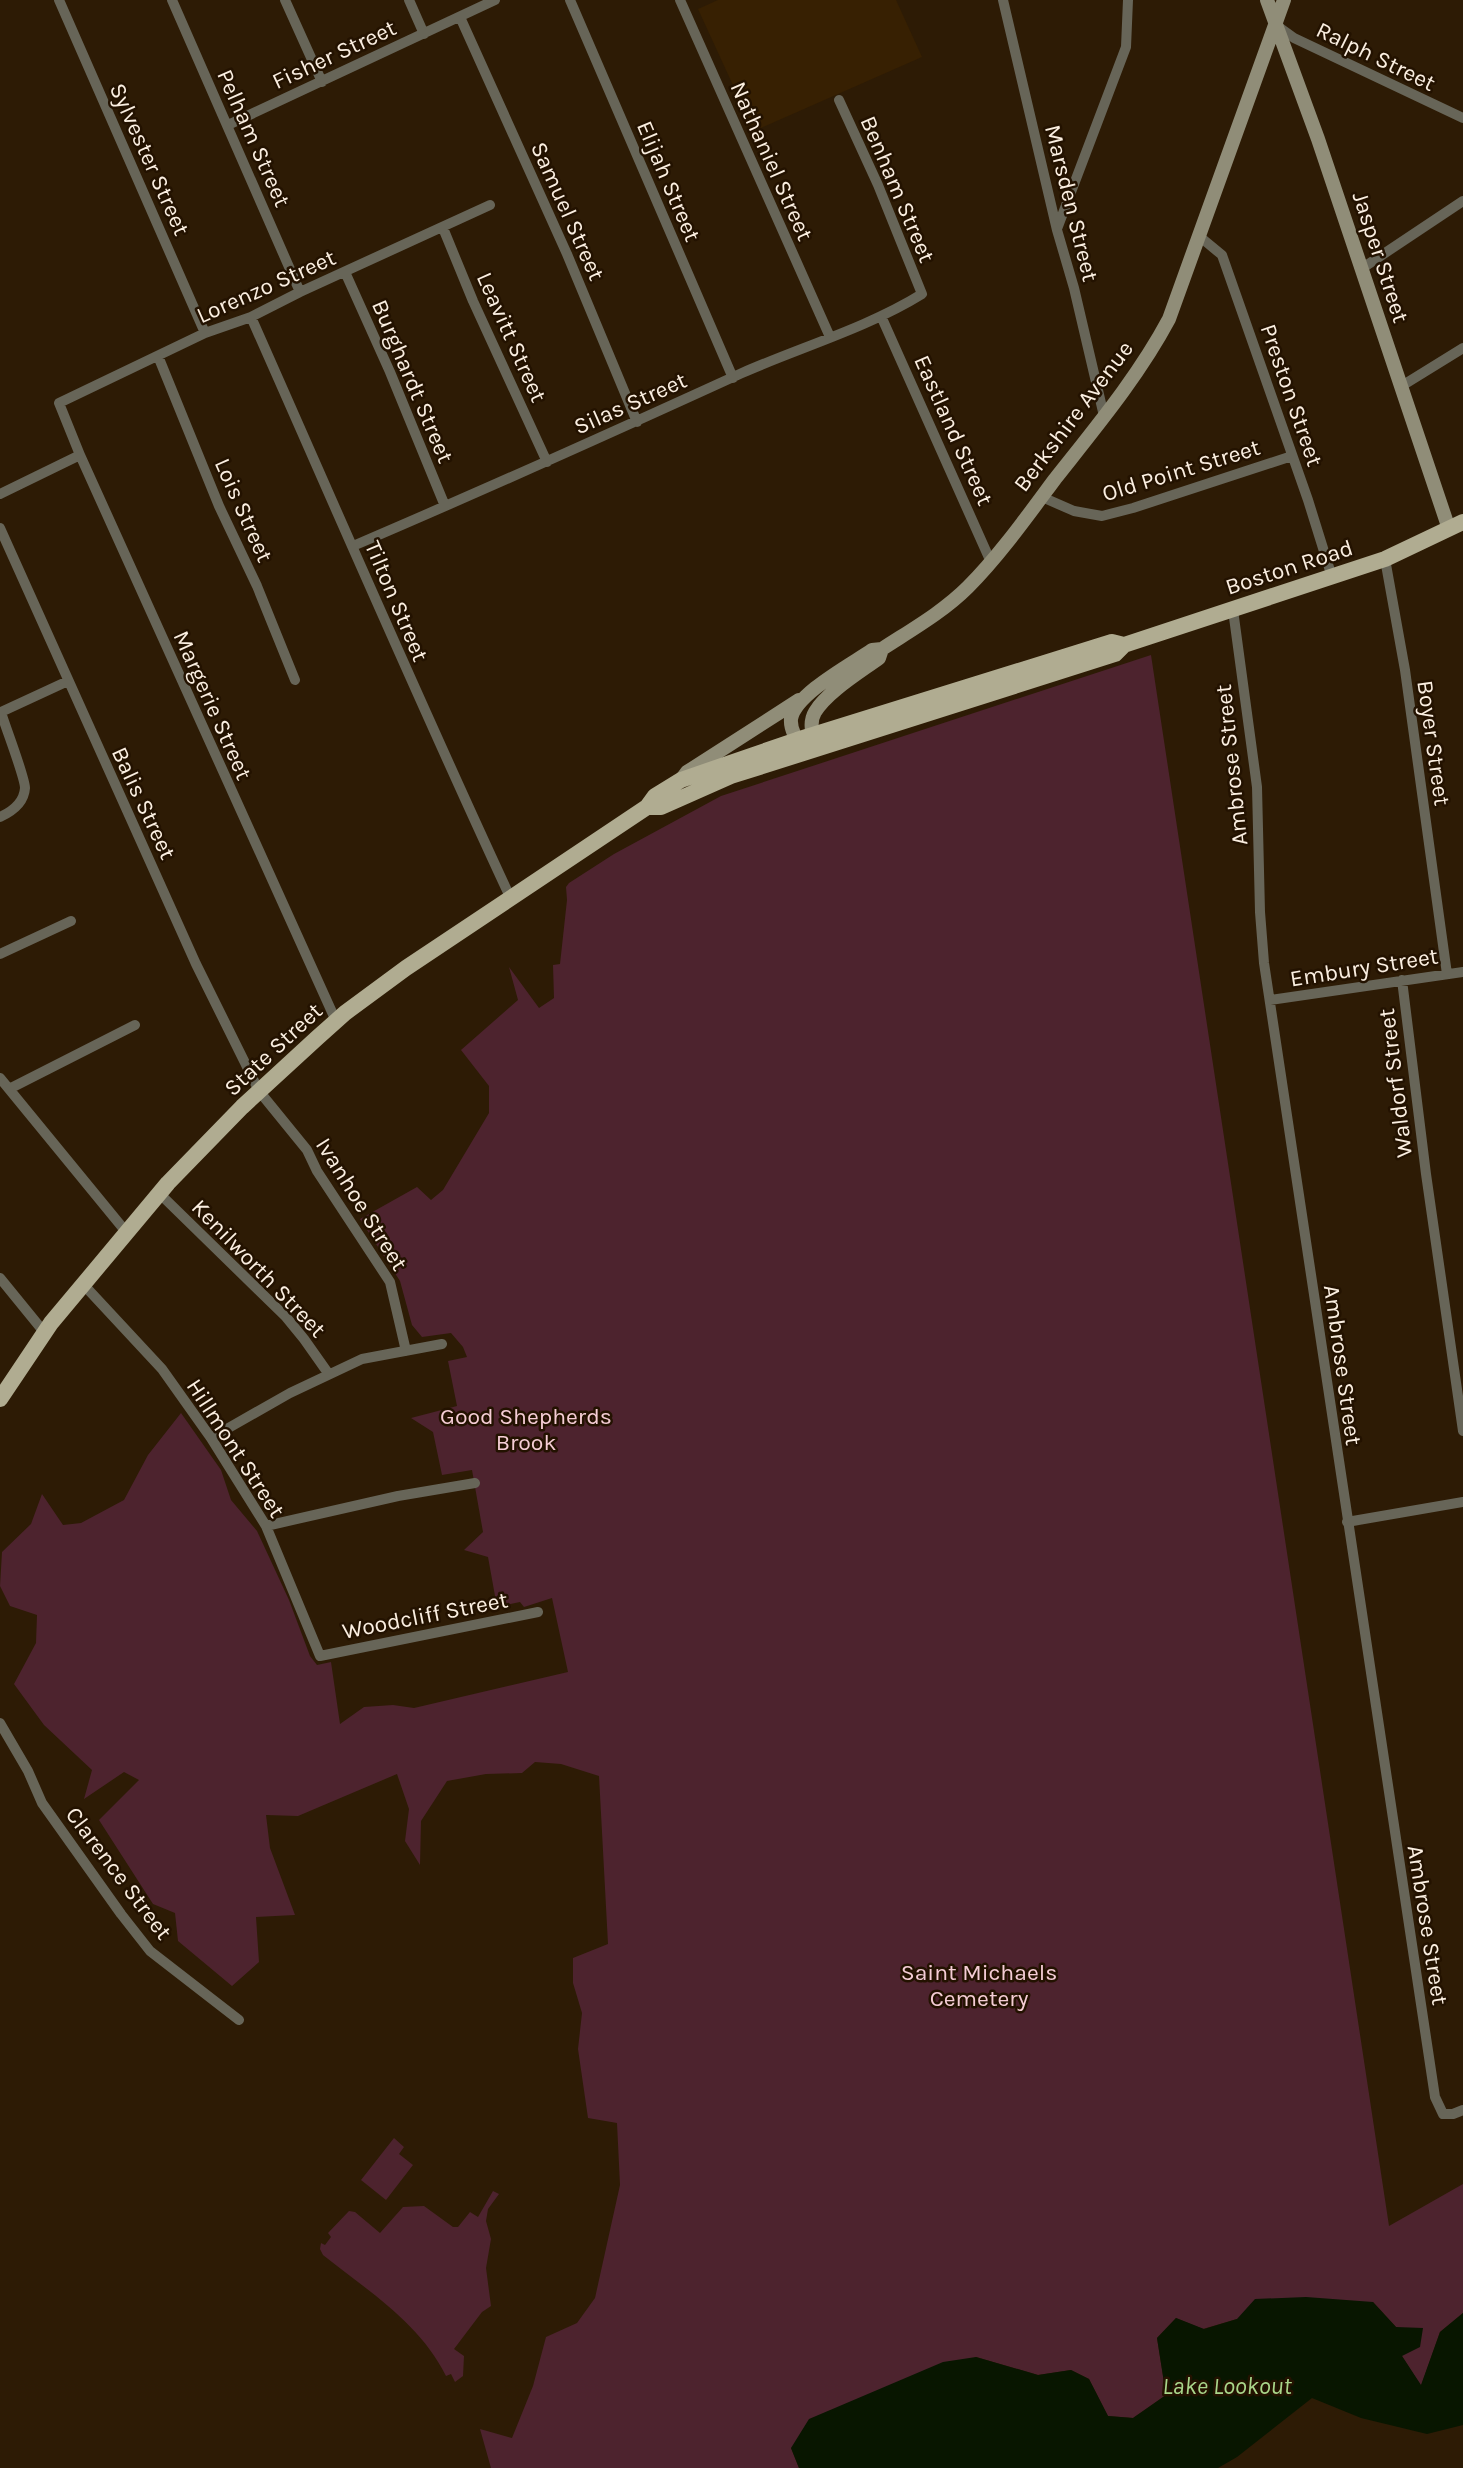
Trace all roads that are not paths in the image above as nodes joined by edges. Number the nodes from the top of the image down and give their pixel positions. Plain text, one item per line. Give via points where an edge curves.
1 (59, 0) edge
2 (172, 0) edge
3 (285, 0) edge
4 (409, 0) edge
5 (495, 0) edge
6 (570, 0) edge
7 (680, 0) edge
8 (1003, 0) edge
9 (1128, 0) edge
10 (1267, 0) edge
11 (1284, 0) edge
12 (460, 17) junction
13 (1275, 25) junction
14 (424, 34) junction
15 (322, 82) junction
16 (839, 100) dead end
17 (1463, 118) edge
18 (228, 125) junction
19 (1463, 201) edge
20 (490, 205) dead end
21 (443, 228) junction
22 (1057, 230) junction
23 (1199, 236) junction
24 (1361, 269) junction
25 (345, 272) junction
26 (300, 292) junction
27 (922, 294) joint
28 (881, 316) junction
29 (251, 317) junction
30 (205, 333) junction
31 (830, 337) junction
32 (1463, 348) edge
33 (158, 356) junction
34 (733, 378) junction
35 (1400, 387) junction
36 (59, 403) joint
37 (1104, 416) junction
38 (637, 422) junction
39 (80, 454) junction
40 (1292, 456) junction
41 (547, 462) junction
42 (0, 494) edge
43 (1042, 497) junction
44 (445, 506) junction
45 (1456, 526) edge
46 (0, 528) edge
47 (353, 546) junction
48 (1385, 559) junction
49 (990, 560) junction
50 (1332, 577) junction
51 (1233, 610) junction
52 (882, 649) junction
53 (295, 680) dead end
54 (68, 681) junction
55 (809, 693) junction
56 (0, 711) edge
57 (808, 744) junction
58 (681, 780) junction
59 (646, 807) junction
60 (0, 817) edge
61 (511, 899) junction
62 (71, 921) dead end
63 (0, 954) edge
64 (1463, 972) edge
65 (1447, 974) junction
66 (1402, 980) junction
67 (1270, 1000) junction
68 (336, 1021) junction
69 (135, 1025) dead end
70 (0, 1078) edge
71 (9, 1088) junction
72 (259, 1091) junction
73 (159, 1193) junction
74 (127, 1233) junction
75 (0, 1278) edge
76 (83, 1284) junction
77 (44, 1332) junction
78 (442, 1344) dead end
79 (406, 1351) junction
80 (328, 1373) junction
81 (0, 1399) edge
82 (1463, 1431) edge
83 (211, 1438) junction
84 (475, 1483) dead end
85 (1463, 1502) edge
86 (1347, 1522) junction
87 (266, 1525) junction
88 (538, 1612) dead end
89 (320, 1656) joint
90 (0, 1723) edge
91 (239, 2020) dead end
92 (1463, 2110) edge

1 - 30 street, Sylvester Street
2 - 18 street, Pelham Street
3 - 15 street
4 - 14 street
5 - 12 street, Fisher Street
6 - 34 street, Elijah Street
7 - 31 street, Nathaniel Street
8 - 22 street, Marsden Street
9 - 22 street via 1126,47
10 - 13 main road, Jasper Street
11 - 13 main road, Berkshire Avenue
12 - 14 street, Fisher Street
12 - 38 street, Samuel Street
13 - 17 street, Ralph Street
13 - 23 main road, Berkshire Avenue
13 - 24 main road, Jasper Street
14 - 15 street, Fisher Street
15 - 18 street, Fisher Street
16 - 27 street, Benham Street
18 - 26 street, Pelham Street
19 - 24 street
20 - 21 street, Lorenzo Street
21 - 25 street, Lorenzo Street
21 - 41 street, Leavitt Street
22 - 37 street, Marsden Street
23 - 37 main road, Berkshire Avenue via 1163,331
23 - 40 street, Preston Street via 1222,255
24 - 35 main road, Jasper Street
25 - 26 street, Lorenzo Street
25 - 44 street, Burghardt Street
26 - 29 street, Lorenzo Street
27 - 28 street, Silas Street
28 - 31 street, Silas Street
28 - 49 street, Eastland Street
29 - 30 street, Lorenzo Street
29 - 47 street, Tilton Street
30 - 33 street, Lorenzo Street
31 - 34 street, Silas Street
32 - 35 street
33 - 36 street, Lorenzo Street
33 - 53 street, Lois Street
34 - 38 street, Silas Street
35 - 45 main road, Jasper Street
36 - 39 street, Margerie Street
37 - 43 main road, Berkshire Avenue
38 - 41 street, Silas Street
39 - 42 street
39 - 68 street, Margerie Street
40 - 43 street, Old Point Street via 1102,516 1073,511
40 - 50 street, Preston Street
41 - 44 street, Silas Street
43 - 49 main road, Berkshire Avenue
44 - 47 street, Silas Street
45 - 48 main road, Boston Road
46 - 54 street, Balis Street
47 - 61 street, Tilton Street
48 - 50 main road, Boston Road
48 - 65 street, Boyer Street
49 - 52 main road, Berkshire Avenue via 956,598
50 - 51 main road, Boston Road
51 - 57 main road, Boston Road via 1125,645 1115,654
51 - 67 street, Ambrose Street via 1257,787 1261,923
52 - 55 main road, Berkshire Avenue via 873,650
52 - 57 main road, Berkshire Avenue via 879,657 814,713
54 - 56 street
54 - 72 street, Balis Street
55 - 57 main road, Berkshire Avenue via 791,720 792,728
55 - 58 main road
56 - 60 street via 25,788 19,803
57 - 58 main road, State Street
57 - 59 main road, State Street via 661,807
58 - 59 main road, State Street
59 - 61 main road, State Street
61 - 68 main road, State Street via 400,972
62 - 63 street
64 - 65 street, Embury Street
65 - 66 street, Embury Street
66 - 67 street, Embury Street
66 - 82 street, Waldorf Street
67 - 86 street, Ambrose Street
68 - 72 main road, State Street
69 - 71 street
70 - 71 street
71 - 74 street
72 - 73 main road, State Street
72 - 79 street, Ivanhoe Street via 307,1150 390,1282
73 - 74 main road, State Street
73 - 80 street, Kenilworth Street via 286,1317
74 - 76 main road, State Street
75 - 77 street
76 - 77 main road, State Street
76 - 83 street, Hillmont Street via 162,1369
77 - 81 main road, State Street
78 - 79 street
79 - 80 street via 362,1359
80 - 83 street
83 - 87 street, Hillmont Street
84 - 87 street
85 - 86 street
86 - 92 street, Ambrose Street via 1435,2096 1441,2112
87 - 89 street, Hillmont Street
88 - 89 street, Woodcliff Street
90 - 91 street, Clarence Street via 42,1803 150,1951

